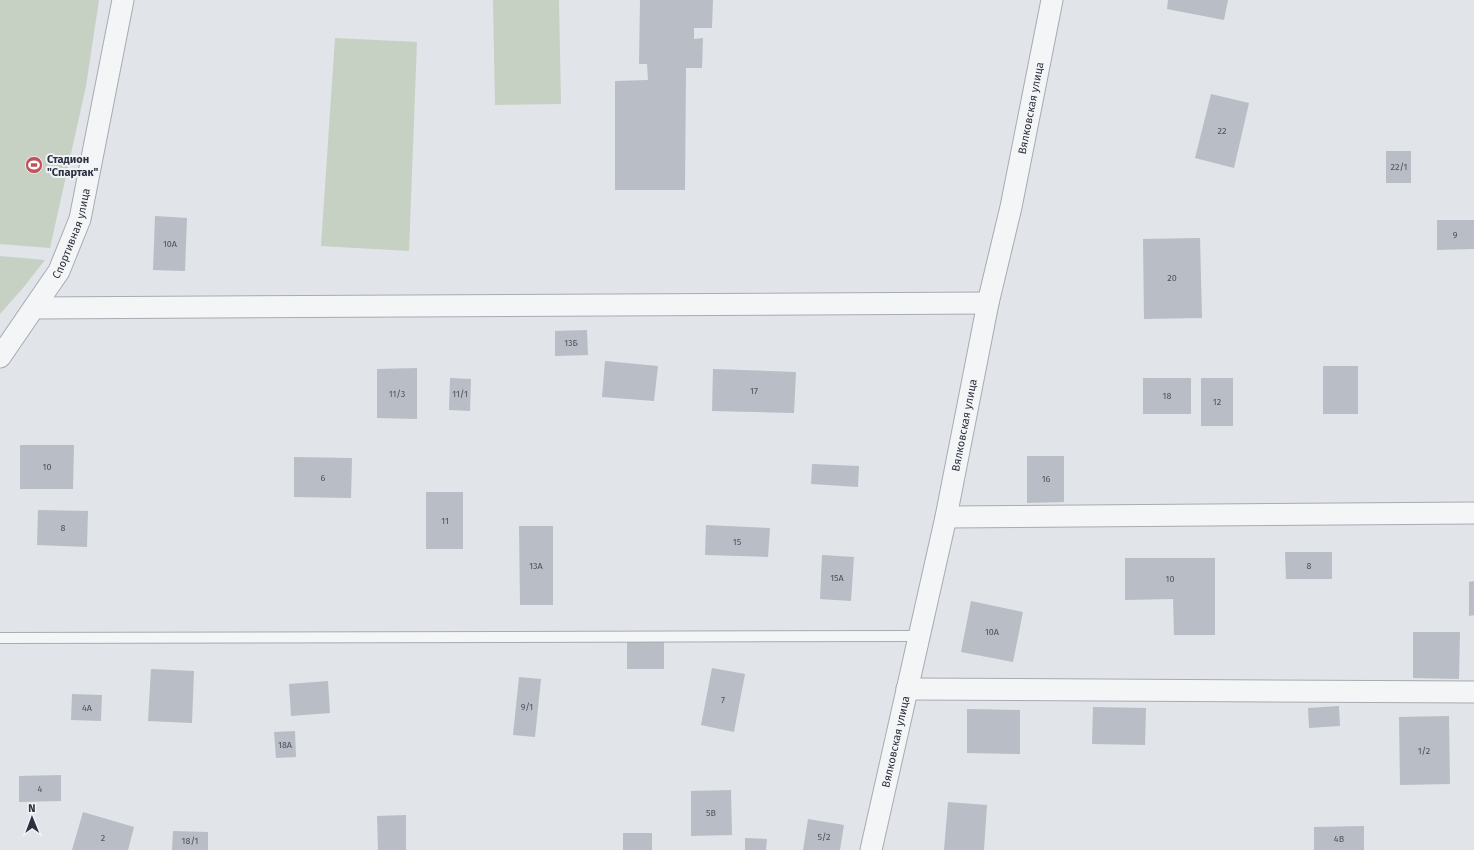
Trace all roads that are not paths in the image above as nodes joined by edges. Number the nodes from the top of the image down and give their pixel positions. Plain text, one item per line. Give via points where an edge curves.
1 (123, 0) edge
2 (1052, 0) edge
3 (988, 303) junction
4 (34, 308) junction
5 (0, 357) edge
6 (1474, 514) edge
7 (946, 517) junction
8 (919, 636) junction
9 (0, 638) edge
10 (907, 689) junction
11 (1474, 692) edge
12 (871, 850) edge

1 - 4 street, Спортивная улица via 80,220 59,270
2 - 3 street, Вялковская улица via 1012,207
3 - 4 street
3 - 7 street, Вялковская улица
4 - 5 street, Спортивная улица
6 - 7 street
7 - 8 street, Вялковская улица
8 - 9 lane
8 - 10 street, Вялковская улица
10 - 11 street
10 - 12 street, Вялковская улица

